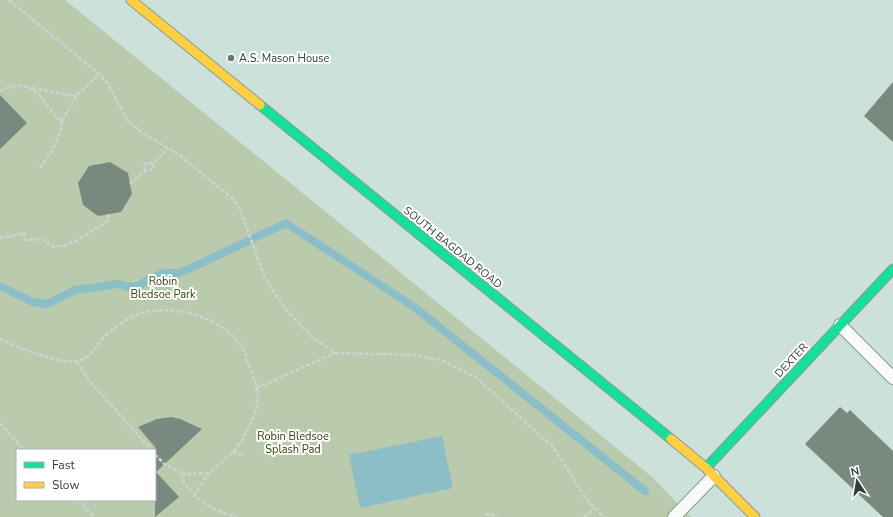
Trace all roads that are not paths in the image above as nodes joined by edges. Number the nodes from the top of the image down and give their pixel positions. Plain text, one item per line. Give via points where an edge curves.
1 (131, 0) edge
2 (893, 269) edge
3 (840, 325) junction
4 (893, 378) edge
5 (710, 472) junction
6 (674, 517) edge
7 (755, 517) edge

1 - 5 main road, SOUTH BAGDAD ROAD
2 - 3 main road, DEXTER
3 - 4 lane
3 - 5 main road, DEXTER
5 - 6 lane
5 - 7 main road, SOUTH BAGDAD ROAD

